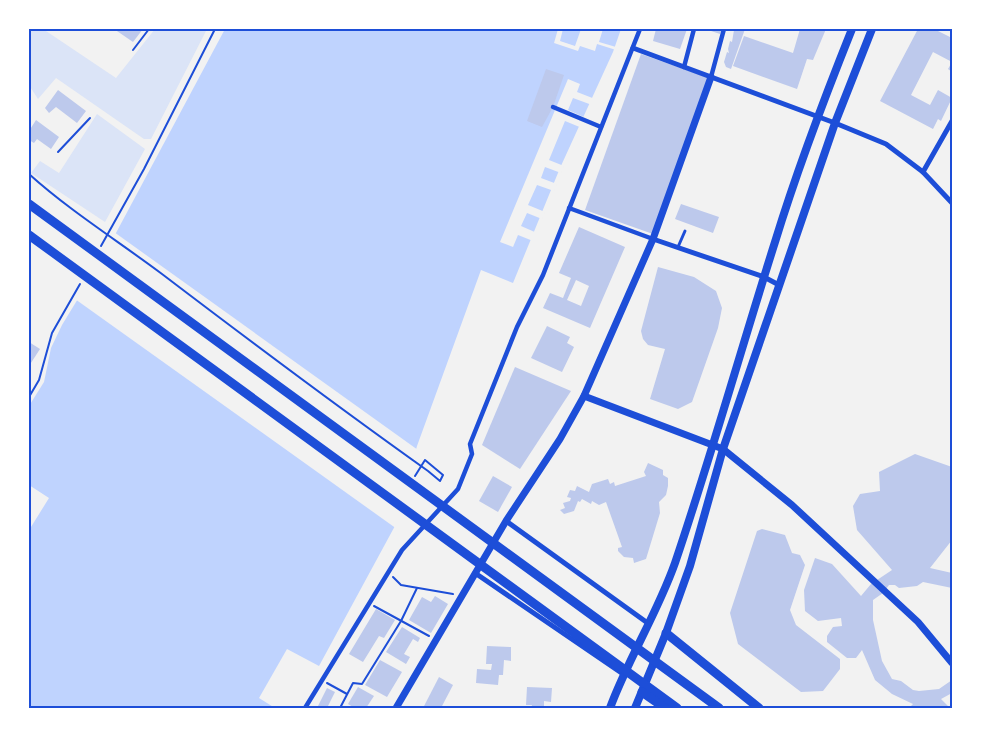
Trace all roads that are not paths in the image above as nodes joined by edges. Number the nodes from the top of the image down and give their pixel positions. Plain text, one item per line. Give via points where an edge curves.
1 (640, 29) edge
2 (694, 29) edge
3 (724, 29) edge
4 (852, 29) edge
5 (872, 29) edge
6 (632, 48) junction
7 (684, 67) junction
8 (711, 77) junction
9 (553, 107) dead end
10 (817, 116) junction
11 (952, 121) edge
12 (835, 123) junction
13 (600, 127) junction
14 (923, 172) junction
15 (952, 203) edge
16 (29, 204) edge
17 (569, 208) junction
18 (685, 231) dead end
19 (29, 235) edge
20 (653, 239) junction
21 (678, 248) junction
22 (764, 277) junction
23 (779, 285) junction
24 (584, 396) junction
25 (712, 443) junction
26 (723, 449) junction
27 (506, 521) junction
28 (475, 573) junction
29 (649, 624) junction
30 (666, 633) junction
31 (952, 663) edge
32 (623, 674) junction
33 (642, 692) junction
34 (305, 708) edge
35 (396, 708) edge
36 (610, 708) edge
37 (635, 708) edge
38 (665, 708) edge
39 (677, 708) edge
40 (719, 708) edge
41 (759, 708) edge

1 - 6 street
2 - 7 street
3 - 8 street
4 - 10 main road
5 - 12 main road
6 - 7 street
6 - 13 street
7 - 8 street
8 - 10 street
8 - 20 street
9 - 13 street
10 - 12 street
10 - 22 main road
11 - 14 street
12 - 14 street via 886,144
12 - 23 main road
13 - 17 street
14 - 15 street
16 - 40 main road
17 - 20 street
17 - 34 street via 470,444 472,454 463,482 402,550
18 - 21 lane
19 - 39 main road
20 - 21 street
20 - 24 street
21 - 22 street
22 - 23 street
22 - 25 main road
23 - 26 main road
24 - 25 street
24 - 27 street
25 - 26 street
25 - 29 main road via 674,565
26 - 30 main road via 690,566
26 - 31 street via 792,505 918,622
27 - 28 street
27 - 29 street
28 - 32 street
28 - 35 street
29 - 32 main road
30 - 33 main road
30 - 41 main road
32 - 36 main road
33 - 37 main road
33 - 38 main road

